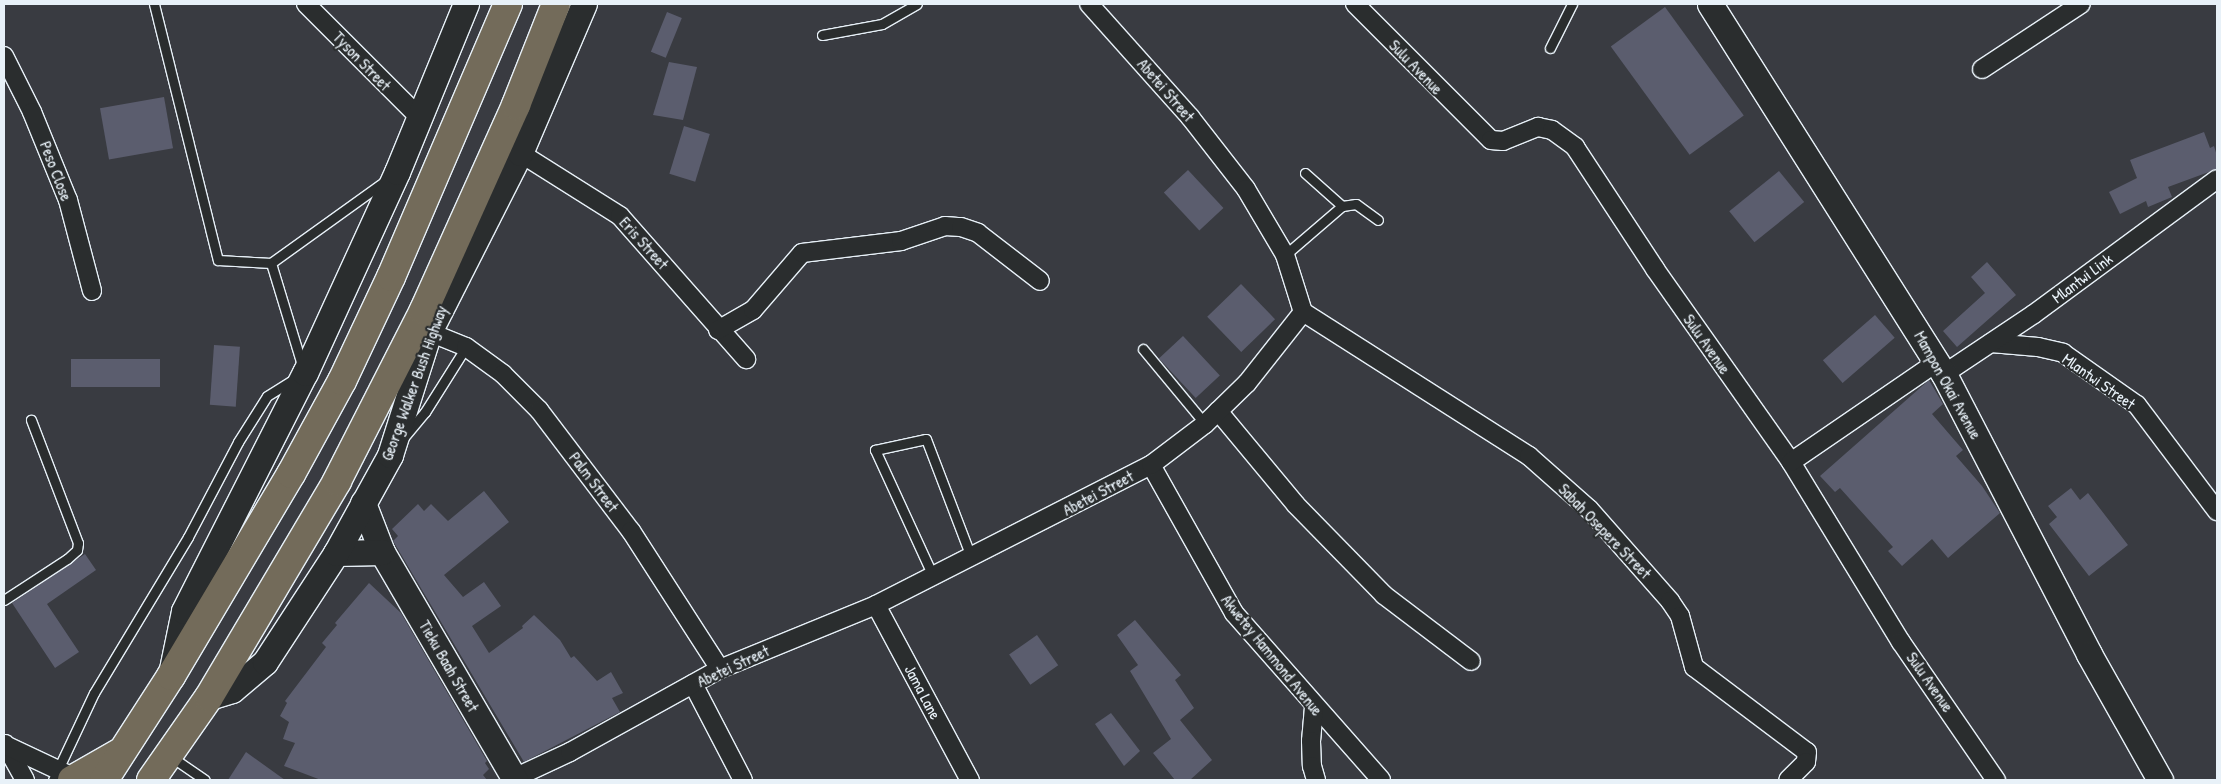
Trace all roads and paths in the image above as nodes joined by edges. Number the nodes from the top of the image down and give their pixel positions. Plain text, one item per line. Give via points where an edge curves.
1 (154, 4) edge
2 (306, 4) edge
3 (466, 4) edge
4 (508, 4) edge
5 (556, 4) edge
6 (584, 4) edge
7 (917, 4) edge
8 (1089, 4) edge
9 (1355, 4) edge
10 (1572, 4) edge
11 (1710, 4) edge
12 (2081, 4) edge
13 (822, 35) dead end
14 (1550, 48) dead end
15 (4, 56) edge
16 (1982, 69) dead end
17 (419, 117) junction
18 (520, 153) junction
19 (397, 172) junction
20 (1306, 173) dead end
21 (2217, 179) edge
22 (1342, 206) junction
23 (1378, 220) dead end
24 (1285, 255) junction
25 (271, 262) junction
26 (1040, 281) dead end
27 (92, 291) dead end
28 (1303, 312) junction
29 (718, 330) junction
30 (430, 332) junction
31 (1991, 343) junction
32 (466, 347) junction
33 (1143, 348) dead end
34 (746, 359) dead end
35 (1941, 368) junction
36 (304, 373) junction
37 (1218, 411) junction
38 (31, 420) dead end
39 (1205, 424) junction
40 (390, 454) junction
41 (1792, 462) junction
42 (1151, 465) junction
43 (363, 503) junction
44 (2217, 511) edge
45 (336, 552) junction
46 (382, 552) junction
47 (971, 557) junction
48 (933, 576) junction
49 (4, 600) edge
50 (876, 605) junction
51 (1471, 661) dead end
52 (720, 669) junction
53 (171, 676) junction
54 (693, 684) junction
55 (209, 697) junction
56 (1314, 707) junction
57 (5, 744) edge
58 (125, 750) junction
59 (168, 755) junction
60 (19, 777) edge
61 (65, 777) edge
62 (104, 780) edge
63 (151, 780) edge
64 (205, 780) edge
65 (513, 780) edge
66 (743, 780) edge
67 (970, 780) edge
68 (1316, 780) edge
69 (1381, 780) edge
70 (1788, 780) edge
71 (1996, 780) edge
72 (2160, 780) edge

1 - 25 lane via 218,260
2 - 17 street, Tyson Street
3 - 17 street
4 - 53 highway via 391,277 342,381 291,474
5 - 55 highway, George Walker Bush Highway via 516,105 424,310 336,481
6 - 18 street, George Walker Bush Highway
7 - 13 lane via 882,24
8 - 24 street, Abetei Street via 1190,117 1246,189
9 - 41 street, Sulu Avenue via 1491,140 1503,141 1538,127 1552,130 1575,146 1666,285
10 - 14 lane
11 - 35 street, Mampon Okai Avenue
12 - 16 street
15 - 27 street, Peso Close via 32,112 68,200
17 - 19 street
18 - 29 street, Eris Street via 620,216
18 - 30 street, George Walker Bush Highway
19 - 25 lane
19 - 36 street
20 - 22 lane
21 - 31 street, Mlantwi Link
22 - 23 lane via 1356,204
22 - 24 lane
24 - 28 street, Abetei Street
25 - 36 lane
26 - 29 street via 978,233 961,226 945,226 901,241 802,253 753,310
28 - 37 street, Abetei Street via 1275,350
28 - 70 street, Sabah Osepere Street via 1529,456 1589,509 1680,616 1694,667 1807,752 1806,762
29 - 34 street, Eris Street
30 - 32 street, Palm Street
30 - 40 street, George Walker Bush Highway
31 - 35 street, Mlantwi Link
31 - 44 street, Mlantwi Street via 2038,347 2063,354 2137,405
32 - 40 lane via 425,412
32 - 52 street, Palm Street via 503,374 560,436 631,532
33 - 39 lane
35 - 41 street, Mlantwi Link
35 - 72 street, Mampon Okai Avenue via 2089,654
36 - 53 street via 184,611
36 - 61 lane via 267,396 94,693
37 - 39 street, Abetei Street
37 - 51 street via 1296,505 1384,595
38 - 49 lane via 78,544 67,559
39 - 42 street, Abetei Street
40 - 43 street, George Walker Bush Highway
41 - 71 street, Sulu Avenue via 1901,642
42 - 47 street, Abetei Street
42 - 56 street, Akwetey Hammond Avenue via 1221,594
43 - 45 street, George Walker Bush Highway
43 - 46 street, Tieku Baah Street
45 - 46 street
45 - 55 street, George Walker Bush Highway via 265,662 232,690
46 - 65 street, Tieku Baah Street
47 - 48 street, Abetei Street
47 - 48 lane via 926,439 882,446 875,450
48 - 50 street, Abetei Street
50 - 52 street, Abetei Street
50 - 67 street, Jama Lane
52 - 54 street, Abetei Street
53 - 58 highway
54 - 65 street, Abetei Street
54 - 66 street
55 - 59 highway, George Walker Bush Highway
56 - 68 street via 1310,741
56 - 69 street, Akwetey Hammond Avenue
57 - 60 street
57 - 61 street
58 - 61 highway
58 - 62 highway
59 - 63 highway, George Walker Bush Highway
59 - 64 lane

